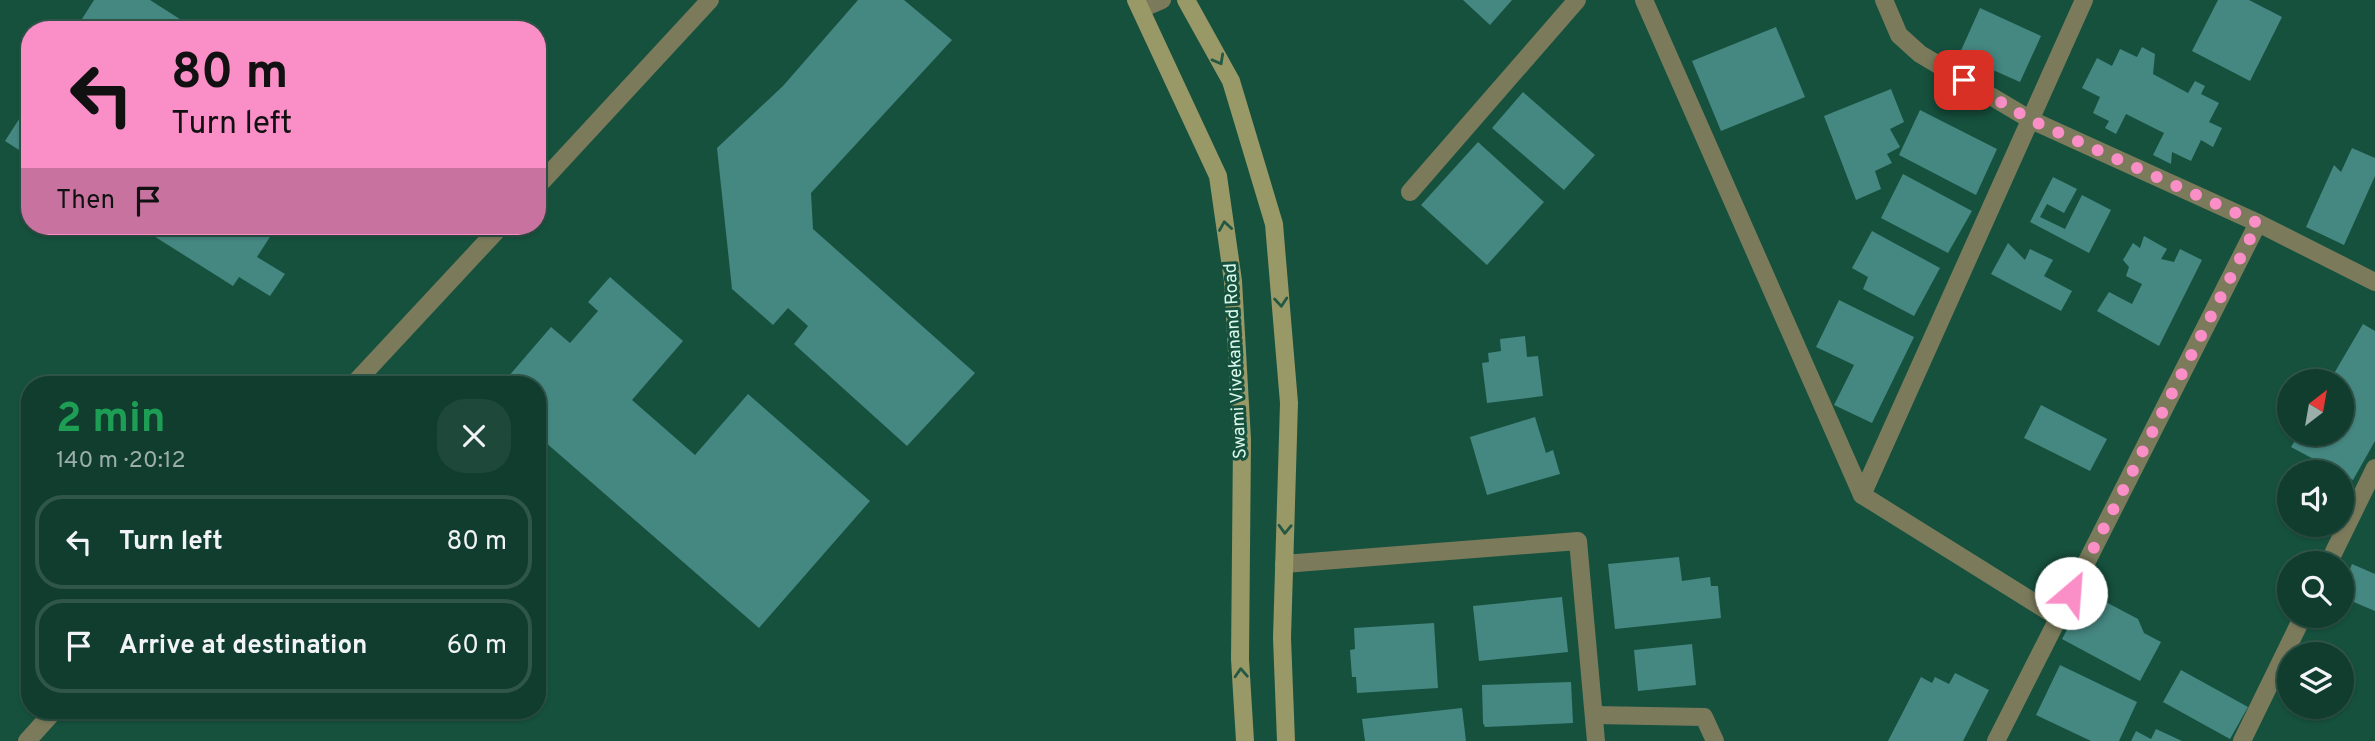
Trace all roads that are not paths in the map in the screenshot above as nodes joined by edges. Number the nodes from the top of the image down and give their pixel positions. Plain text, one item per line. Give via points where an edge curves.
1 (710, 0) edge
2 (1162, 0) edge
3 (1186, 0) edge
4 (1577, 0) edge
5 (1644, 0) edge
6 (1884, 0) edge
7 (2084, 0) edge
8 (1138, 4) edge
9 (2031, 120) junction
10 (546, 177) edge
11 (1410, 192) dead end
12 (2258, 223) junction
13 (493, 235) edge
14 (2375, 282) edge
15 (361, 376) edge
16 (2375, 468) edge
17 (1863, 495) junction
18 (2334, 551) edge
19 (1284, 564) junction
20 (2059, 618) junction
21 (2297, 628) edge
22 (1594, 715) junction
23 (47, 719) edge
24 (27, 741) edge
25 (1245, 741) edge
26 (1286, 741) edge
27 (1597, 741) edge
28 (1716, 741) edge
29 (1996, 741) edge
30 (2242, 741) edge

1 - 10 street
2 - 8 street
3 -> 19 main road via 1231,81 1274,224 1289,403
4 - 11 street
5 - 17 street
6 - 9 street via 1899,36 1920,54
7 - 9 street
25 -> 8 main road, Swami Vivekanand Road via 1240,659 1242,440 1233,281 1218,176
9 - 12 street
9 - 17 street
12 - 14 street
12 - 20 street
13 - 15 street
16 - 18 street
17 - 20 street
19 - 22 street via 1578,541
19 - 26 main road
20 - 29 street
21 - 30 street
22 - 27 street
22 - 28 street via 1704,717
23 - 24 street

